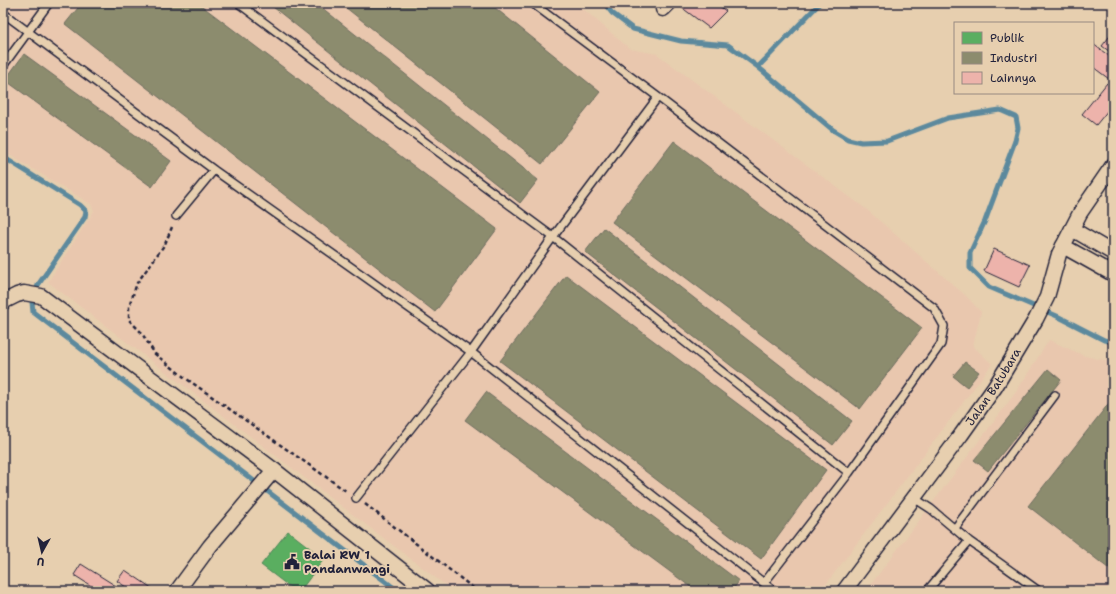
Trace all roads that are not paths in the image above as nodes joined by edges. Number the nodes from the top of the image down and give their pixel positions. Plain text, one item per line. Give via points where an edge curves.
1 (49, 3) edge
2 (238, 3) edge
3 (532, 3) edge
4 (3, 13) edge
5 (28, 31) junction
6 (3, 66) edge
7 (658, 97) junction
8 (1113, 165) edge
9 (214, 170) junction
10 (176, 216) road end
11 (1072, 229) junction
12 (553, 237) junction
13 (1063, 246) junction
14 (1113, 253) edge
15 (1113, 274) edge
16 (3, 302) edge
17 (471, 352) junction
18 (1055, 395) dead end
19 (274, 470) junction
20 (849, 473) junction
21 (356, 498) road end
22 (914, 498) junction
23 (955, 528) junction
24 (969, 540) junction
25 (764, 584) junction
26 (177, 591) edge
27 (428, 591) edge
28 (774, 591) edge
29 (844, 591) edge
30 (927, 591) edge
31 (1039, 591) edge

1 - 5 lane
2 - 12 lane
3 - 7 lane
4 - 5 lane
5 - 6 lane
5 - 9 lane
7 - 12 lane
7 - 20 lane via 934,308 944,326 941,344
8 - 11 street, Jalan Batubara
9 - 10 lane
9 - 17 lane
11 - 13 street, Jalan Batubara
11 - 14 street
12 - 17 lane
12 - 20 lane
13 - 15 street
13 - 22 street, Jalan Batubara via 1047,297 1036,319 995,387
16 - 19 street via 24,293 41,296
17 - 21 lane
17 - 25 lane
18 - 23 lane
19 - 26 street via 210,546
19 - 27 street
20 - 25 lane
22 - 23 lane
22 - 29 street, Jalan Batubara
23 - 24 lane
24 - 30 lane
24 - 31 lane
25 - 28 lane

